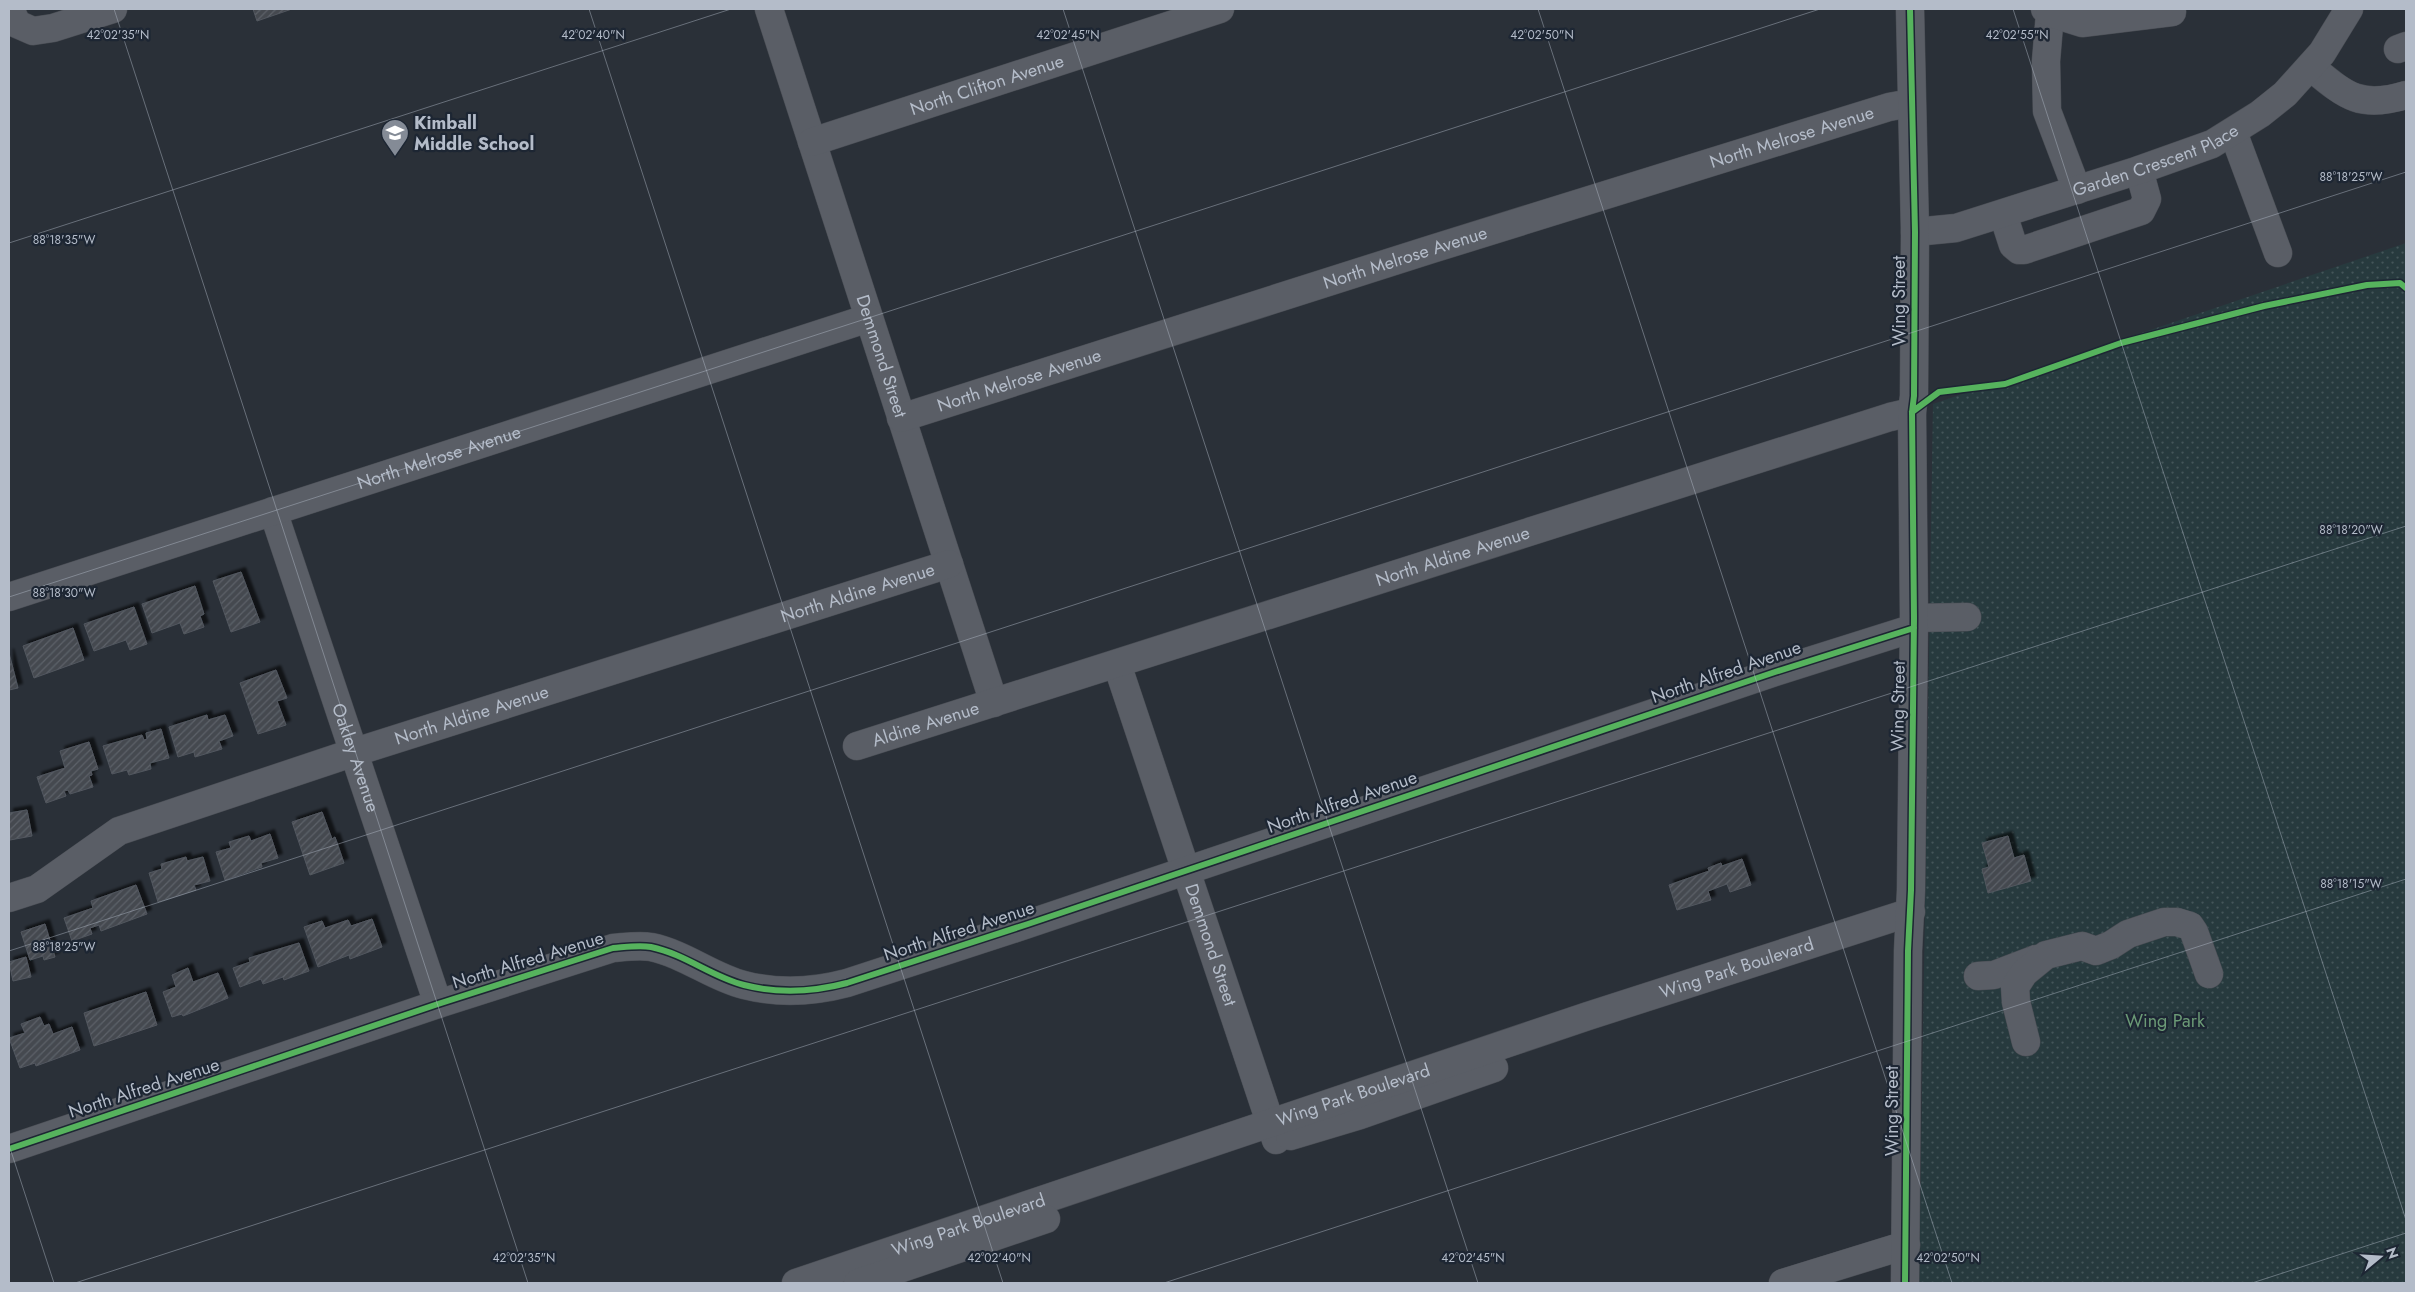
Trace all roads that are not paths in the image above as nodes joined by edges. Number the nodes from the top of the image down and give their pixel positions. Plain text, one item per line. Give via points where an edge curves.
1 (10, 9) edge
2 (113, 9) edge
3 (769, 9) edge
4 (1220, 9) edge
5 (1910, 9) edge
6 (2349, 9) edge
7 (2048, 11) edge
8 (2172, 12) dead end
9 (70, 15) edge
10 (2311, 67) junction
11 (2406, 95) edge
12 (1911, 103) junction
13 (2233, 132) junction
14 (812, 142) junction
15 (2138, 170) junction
16 (2077, 190) junction
17 (2003, 214) junction
18 (1915, 232) junction
19 (2278, 253) dead end
20 (869, 318) junction
21 (1912, 412) junction
22 (901, 418) junction
23 (273, 510) junction
24 (949, 564) junction
25 (9, 597) edge
26 (1967, 617) dead end
27 (1914, 623) junction
28 (1117, 664) junction
29 (994, 703) junction
30 (857, 746) dead end
31 (352, 753) junction
32 (1186, 870) junction
33 (9, 898) edge
34 (1910, 918) junction
35 (2209, 974) dead end
36 (438, 1004) junction
37 (2026, 1042) dead end
38 (1273, 1132) junction
39 (9, 1149) edge
40 (1906, 1245) junction
41 (796, 1283) edge
42 (858, 1283) edge
43 (1783, 1283) edge
44 (1905, 1283) edge

1 - 9 street via 17,24 33,31 53,28
2 - 9 street
3 - 14 street, Demmond Street
4 - 14 street, North Clifton Avenue
5 - 12 street, Wing Street
6 - 10 street, Garden Crescent Place
7 - 8 street via 2082,23
7 - 16 street via 2047,111
10 - 11 street via 2330,83 2363,101 2386,101
10 - 13 street, Garden Crescent Place via 2285,94
12 - 18 street, Wing Street
12 - 22 street, North Melrose Avenue via 1889,107 1432,248
13 - 15 street, Garden Crescent Place via 2179,157
13 - 19 street
14 - 20 street, Demmond Street
15 - 16 street, Garden Crescent Place
15 - 17 street via 2147,199 2141,211 2024,250 2013,246
16 - 17 street, Garden Crescent Place
17 - 18 street, Garden Crescent Place via 1956,228
18 - 21 street, Wing Street
20 - 22 street, Demmond Street
20 - 23 street, North Melrose Avenue
21 - 27 street, Wing Street
21 - 28 street, North Aldine Avenue via 1890,416 1637,496
22 - 24 street, Demmond Street
23 - 25 street, North Melrose Avenue
23 - 31 street, Oakley Avenue
24 - 29 street, Demmond Street
24 - 31 street, North Aldine Avenue
26 - 27 street, North Alfred Avenue
27 - 32 street, North Alfred Avenue
27 - 34 street, Wing Street
28 - 29 street, North Aldine Avenue
28 - 32 street, Demmond Street
29 - 30 street, Aldine Avenue
31 - 33 street, North Aldine Avenue via 119,831 37,889
31 - 36 street, Oakley Avenue
32 - 36 street, North Alfred Avenue via 824,989 799,992 743,985 668,952 635,946 613,948
32 - 38 street, Demmond Street
34 - 38 street, Wing Park Boulevard via 1360,1114
34 - 40 street, Wing Street
35 - 37 street via 2194,932 2190,926 2177,922 2164,922 2128,934 2096,951 2082,946 2046,955 2024,973 1998,978 2016,1002
36 - 39 street, North Alfred Avenue
38 - 41 street, Wing Park Boulevard
38 - 42 street, Wing Park Boulevard
40 - 43 street
40 - 44 street, Wing Street

